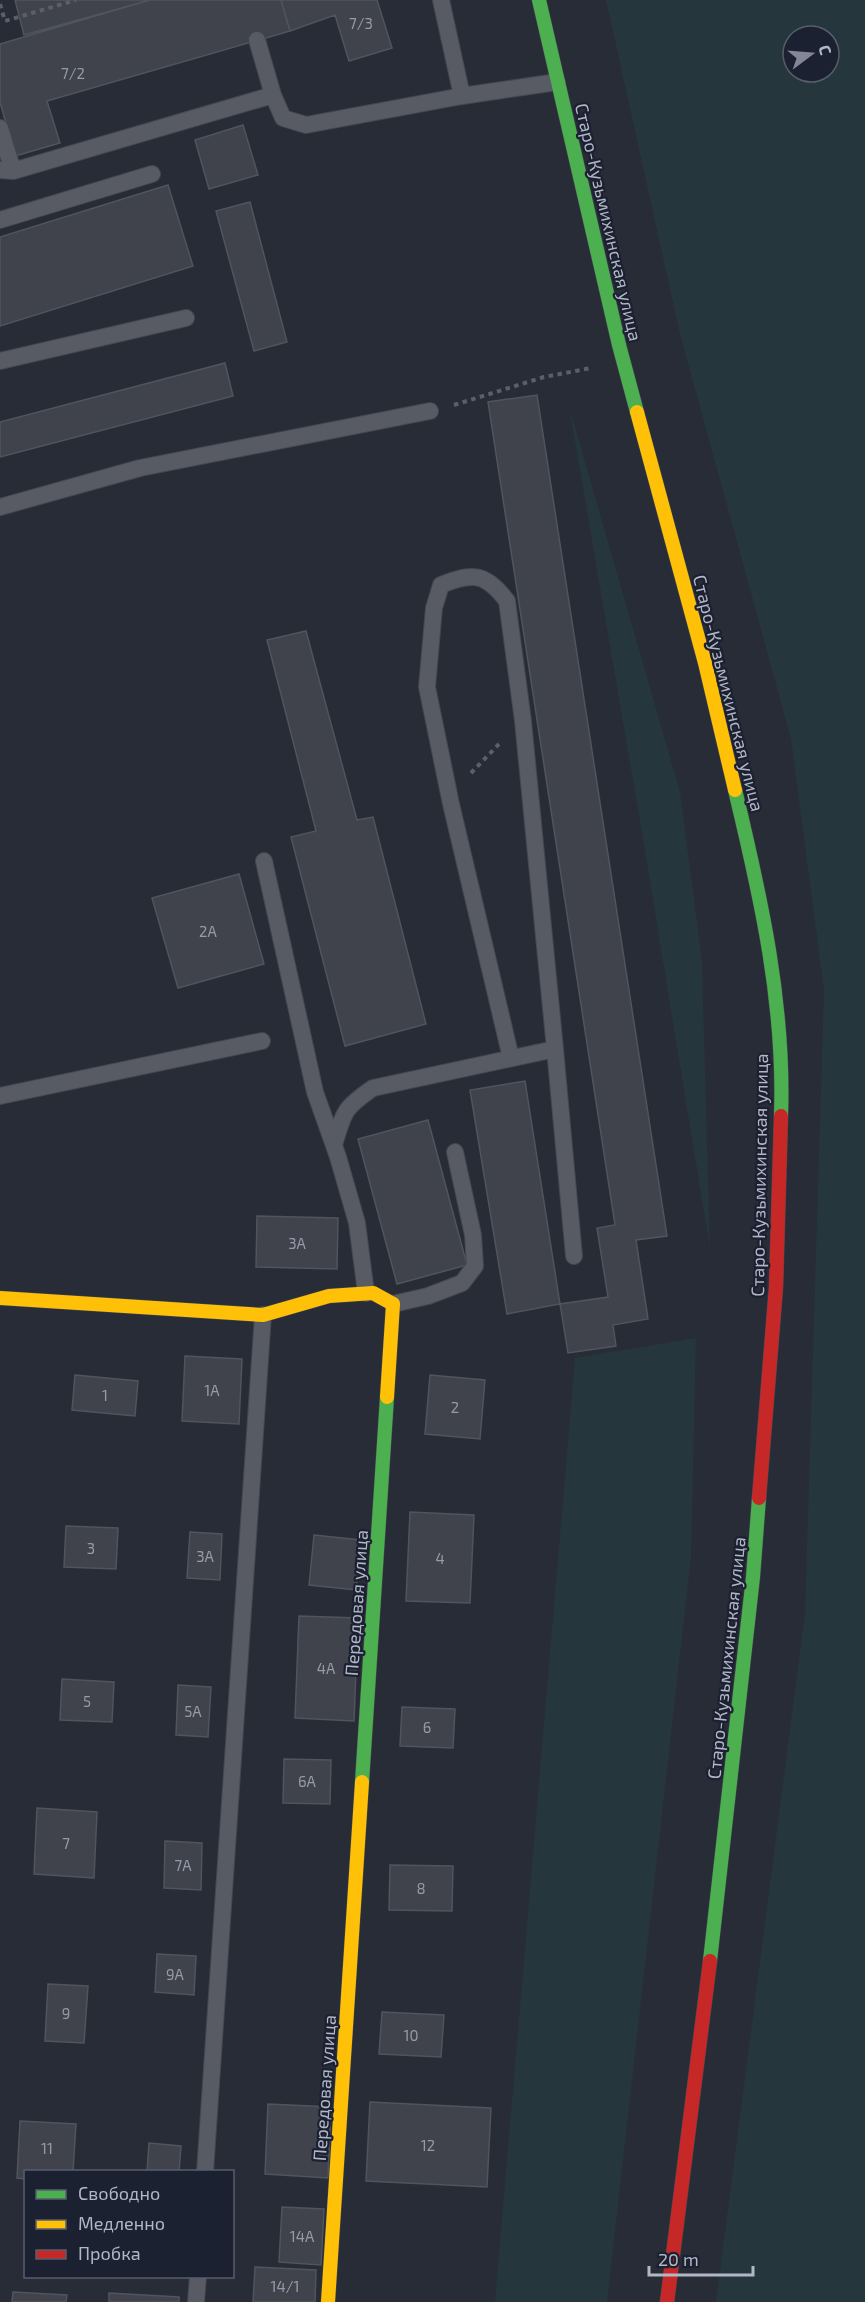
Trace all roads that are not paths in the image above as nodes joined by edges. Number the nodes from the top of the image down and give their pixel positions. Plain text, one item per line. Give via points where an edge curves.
1 (441, 0) edge
2 (539, 0) edge
3 (257, 40) dead end
4 (557, 82) junction
5 (273, 95) junction
6 (462, 96) junction
7 (0, 128) edge
8 (6, 171) edge
9 (152, 174) dead end
10 (0, 220) edge
11 (186, 318) dead end
12 (0, 362) edge
13 (430, 411) road end
14 (0, 507) edge
15 (264, 861) dead end
16 (262, 1041) dead end
17 (555, 1048) junction
18 (511, 1058) junction
19 (0, 1096) edge
20 (334, 1145) junction
21 (455, 1152) dead end
22 (574, 1257) dead end
23 (366, 1293) junction
24 (0, 1298) edge
25 (393, 1304) junction
26 (263, 1315) junction
27 (205, 2170) edge
28 (198, 2278) edge
29 (196, 2302) edge
30 (328, 2302) edge
31 (667, 2302) edge

1 - 6 lane
2 - 4 main road, Старо-Кузьмихинская улица
3 - 5 lane
4 - 6 lane
4 - 31 main road, Старо-Кузьмихинская улица via 623,362 705,663 760,893 779,1029 782,1098 776,1287 753,1577
5 - 6 lane via 283,118 306,125
5 - 8 lane
7 - 8 lane
9 - 10 lane
11 - 12 lane
13 - 14 lane via 140,468
15 - 20 lane via 315,1092
16 - 19 lane
17 - 18 lane
17 - 18 lane via 523,721 507,601 481,577 462,577 441,585 434,608 427,687
17 - 22 lane
18 - 20 lane via 373,1088 343,1114
20 - 23 lane via 357,1223
21 - 25 lane via 473,1235 475,1266 462,1283
23 - 25 main road
23 - 26 main road via 329,1296
24 - 26 main road
25 - 30 main road, Передовая улица
26 - 27 lane
28 - 29 lane

